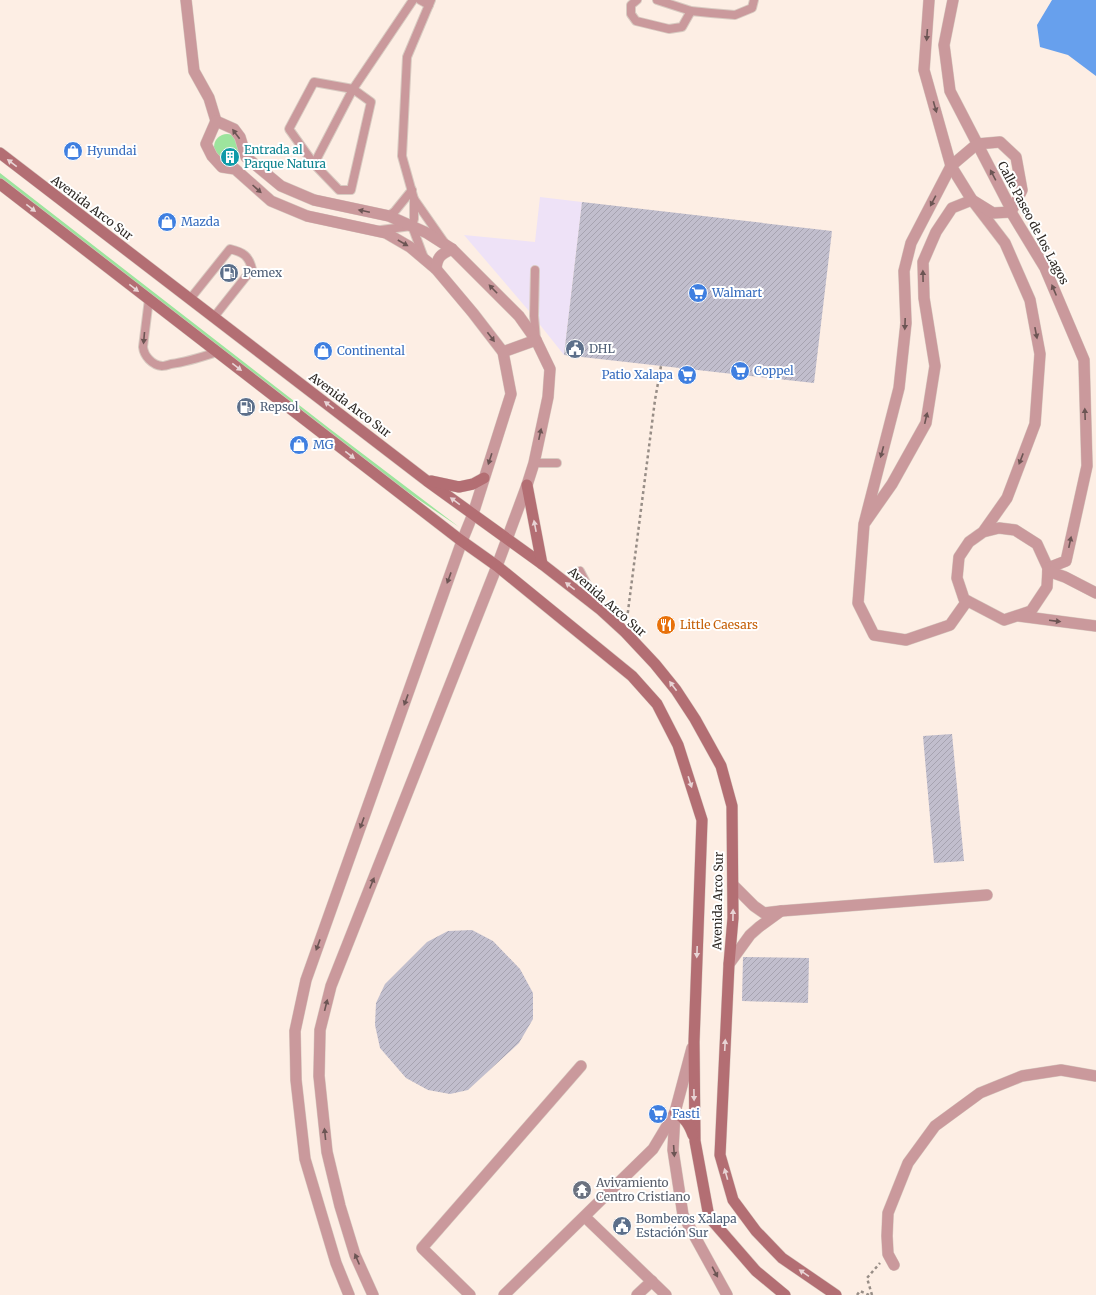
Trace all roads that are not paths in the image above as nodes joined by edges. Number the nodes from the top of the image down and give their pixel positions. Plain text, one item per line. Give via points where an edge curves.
1 (186, 0) edge
2 (413, 0) edge
3 (420, 0) edge
4 (637, 0) edge
5 (657, 0) edge
6 (754, 0) edge
7 (929, 0) edge
8 (953, 0) edge
9 (430, 3) edge
10 (691, 11) junction
11 (353, 89) junction
12 (216, 121) junction
13 (977, 144) junction
14 (0, 153) edge
15 (246, 157) junction
16 (314, 164) junction
17 (952, 166) junction
18 (235, 169) junction
19 (0, 184) edge
20 (412, 190) junction
21 (414, 199) junction
22 (972, 200) junction
23 (1011, 212) junction
24 (389, 216) junction
25 (412, 226) junction
26 (376, 231) junction
27 (449, 247) junction
28 (425, 260) junction
29 (436, 269) junction
30 (535, 270) dead end
31 (149, 299) junction
32 (190, 299) junction
33 (214, 317) junction
34 (536, 340) junction
35 (217, 352) junction
36 (503, 352) junction
37 (534, 463) junction
38 (557, 463) dead end
39 (484, 478) junction
40 (427, 481) junction
41 (527, 485) junction
42 (473, 514) junction
43 (864, 524) junction
44 (982, 532) junction
45 (507, 539) junction
46 (462, 541) junction
47 (542, 564) junction
48 (497, 566) junction
49 (1048, 570) junction
50 (580, 571) dead end
51 (1096, 594) edge
52 (967, 601) junction
53 (601, 610) junction
54 (1016, 616) junction
55 (1096, 626) edge
56 (733, 886) junction
57 (987, 895) dead end
58 (781, 911) junction
59 (729, 964) junction
60 (694, 1042) junction
61 (581, 1066) dead end
62 (1096, 1076) edge
63 (675, 1112) junction
64 (695, 1141) junction
65 (585, 1217) junction
66 (894, 1265) dead end
67 (652, 1281) junction
68 (349, 1295) edge
69 (373, 1295) edge
70 (470, 1295) edge
71 (504, 1295) edge
72 (637, 1295) edge
73 (666, 1295) edge
74 (727, 1295) edge
75 (785, 1295) edge
76 (836, 1295) edge

1 - 12 street via 194,71 209,98
2 - 11 lane
3 - 9 lane
4 - 10 lane via 631,5 631,14 636,21 669,29 682,27
5 - 10 lane
6 - 10 lane via 752,8 735,15
7 -> 17 street via 924,70
8 - 13 street, Calle Paseo de los Lagos via 944,45 950,91
9 - 20 lane via 408,56 402,156
11 - 16 lane
11 - 16 lane via 314,82 289,129
11 - 16 lane via 371,102 351,190 339,190
15 -> 12 street via 240,136 234,129
12 - 18 street via 206,144 222,167
13 - 17 street
23 -> 13 street, Calle Paseo de los Lagos
13 - 23 street via 1000,142 1016,157 1022,190
32 -> 14 main road, Avenida Arco Sur
15 - 18 street
24 -> 15 street via 314,200 282,186
17 - 22 street
17 -> 43 street via 911,243 904,271 906,323 899,388
18 -> 26 street via 271,201 307,216
19 -> 31 main road, Avenida Arco Sur
20 - 21 lane
20 - 24 lane
21 - 25 lane
21 - 27 lane
22 - 23 street via 993,213
43 -> 22 street via 892,484 926,423 935,366 924,298 923,262 936,232 952,208
22 -> 44 street via 1005,243 1030,300 1040,354 1035,424 1007,498
49 -> 23 street, Calle Paseo de los Lagos via 1066,561 1087,466 1084,360 1045,268
24 - 25 street
25 - 26 lane
25 - 27 street
25 - 28 lane
26 -> 28 street via 410,247
27 - 29 street via 437,260
34 -> 27 street via 520,316
28 - 29 street
29 -> 36 street
30 - 34 lane
31 - 35 main road, Avenida Arco Sur
31 -> 35 lane via 143,347 147,358 161,366 182,363
32 - 33 main road, Avenida Arco Sur
32 - 33 lane via 230,249 241,252 250,262 252,269
40 -> 33 main road, Avenida Arco Sur
34 - 36 street
37 -> 34 street via 548,397 550,369
35 -> 46 main road, Avenida Arco Sur
36 -> 39 street via 511,394
37 - 38 lane
37 - 41 street
39 - 40 main road via 459,487
39 - 42 street
42 -> 40 main road, Avenida Arco Sur
41 - 45 street
47 -> 41 main road
42 - 45 main road, Avenida Arco Sur
42 - 46 street
43 - 52 street via 858,603 874,635 906,640 950,625
44 - 49 street via 999,528 1015,530 1037,544
44 - 52 street via 969,542 959,557 957,578
45 - 47 main road, Avenida Arco Sur
45 - 48 street
46 - 48 main road, Avenida Arco Sur
46 -> 68 street via 306,980 295,1031 296,1080 305,1159 336,1263
53 -> 47 main road, Avenida Arco Sur
48 -> 60 main road, Avenida Arco Sur via 632,676 657,704 678,745 702,820
69 -> 48 street via 355,1255 327,1152 319,1076 320,1030 331,986
49 - 51 street
49 - 54 street via 1047,587 1030,611
50 - 53 lane
52 - 54 street via 1004,620
56 -> 53 main road, Avenida Arco Sur via 732,806 721,766 676,690 655,664
54 -> 55 street
56 - 58 street via 764,913
59 -> 56 main road, Avenida Arco Sur
57 - 58 street
58 - 59 street via 750,935
76 -> 59 main road, Avenida Arco Sur via 782,1258 756,1231 733,1200 720,1155
60 - 63 street
60 -> 64 main road, Avenida Arco Sur
61 - 70 street via 422,1248
62 - 66 street via 1061,1070 1022,1076 980,1093 935,1126 908,1163 888,1213 888,1254
63 - 64 main road via 686,1121
63 - 65 street via 653,1149
63 -> 74 street via 673,1150 684,1215
64 - 75 main road, Avenida Arco Sur via 709,1217 756,1271
65 - 67 street
65 - 71 street
67 - 72 street
67 - 73 street

